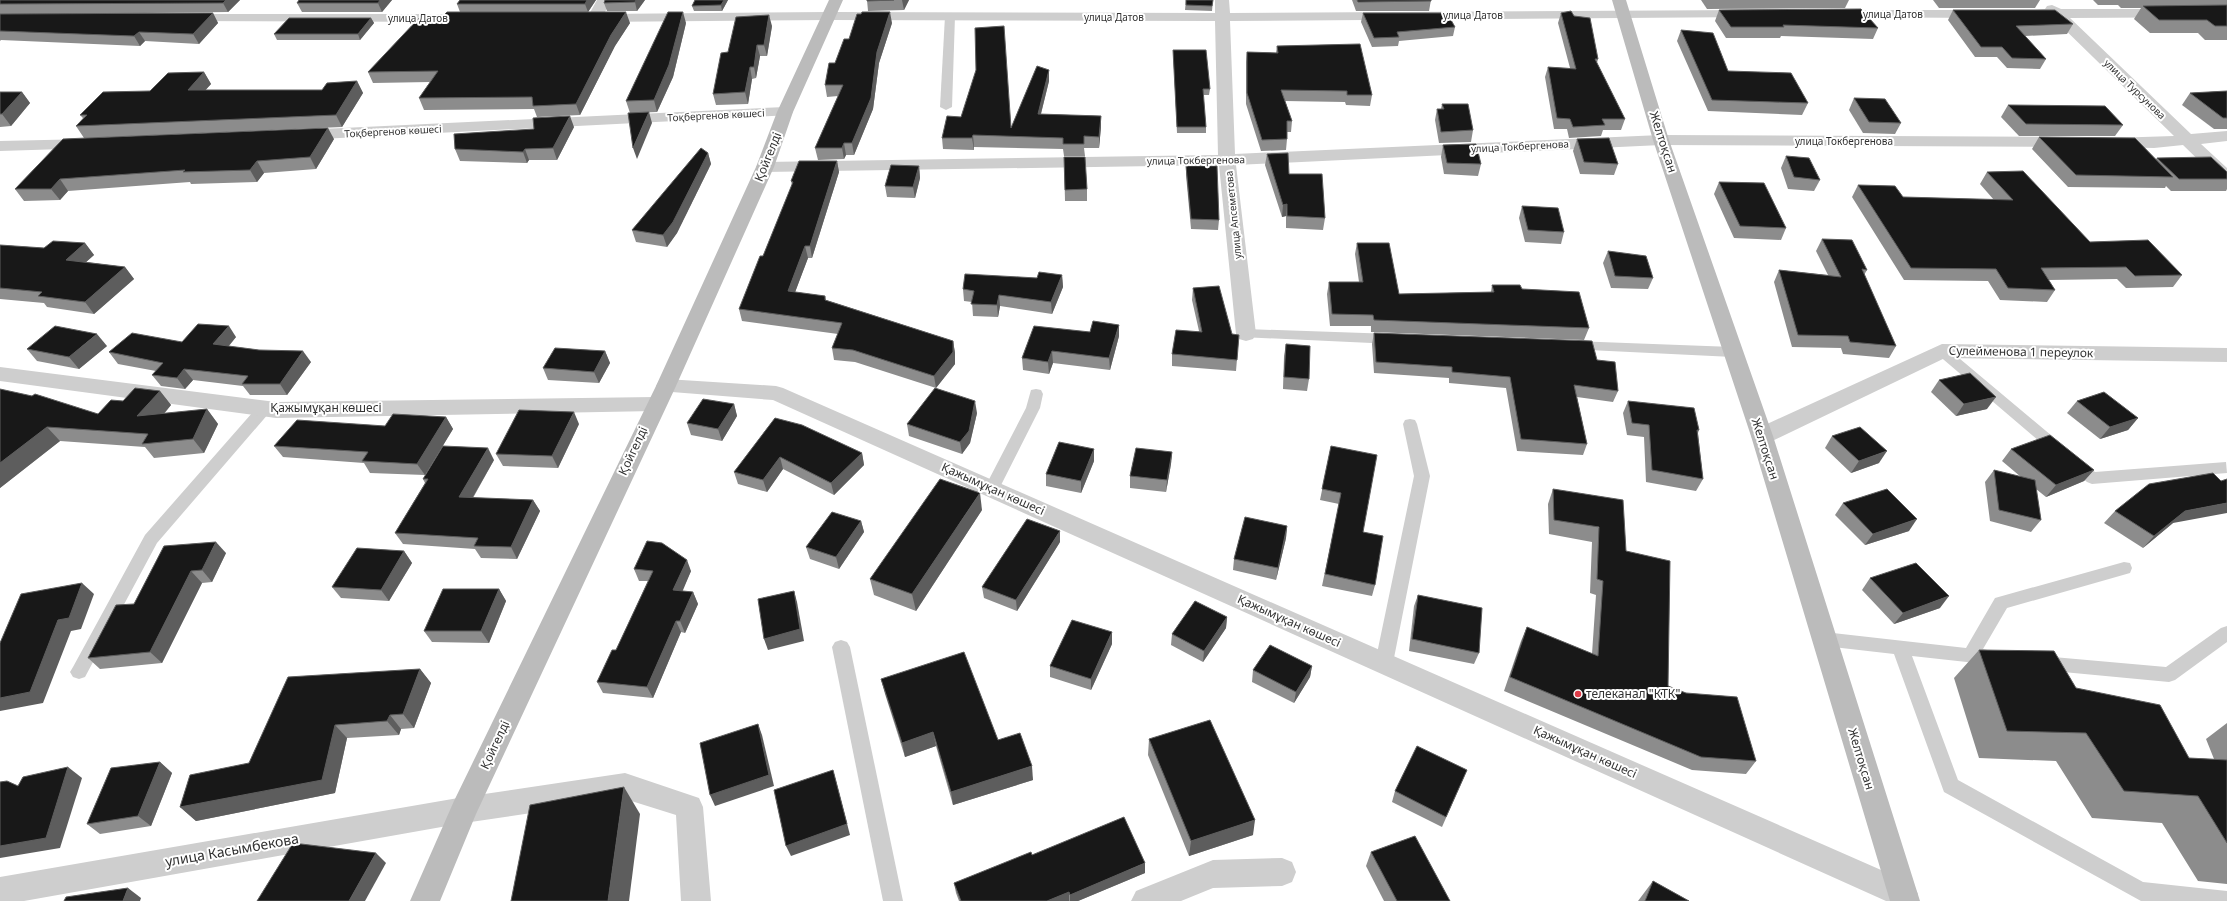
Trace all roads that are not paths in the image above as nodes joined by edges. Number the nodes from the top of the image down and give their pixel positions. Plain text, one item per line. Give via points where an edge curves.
1 (604, 0) edge
2 (1222, 0) edge
3 (2042, 0) edge
4 (269, 4) dead end
5 (1621, 7) edge
6 (833, 8) edge
7 (2227, 13) edge
8 (1765, 14) edge
9 (1820, 14) edge
10 (1994, 14) edge
11 (2017, 14) edge
12 (2057, 14) junction
13 (950, 16) junction
14 (1223, 17) junction
15 (167, 18) edge
16 (255, 18) junction
17 (484, 18) edge
18 (578, 18) edge
19 (594, 18) junction
20 (946, 107) dead end
21 (785, 112) junction
22 (284, 136) edge
23 (2227, 136) edge
24 (1661, 140) junction
25 (2189, 141) junction
26 (101, 144) edge
27 (0, 146) edge
28 (1227, 160) junction
29 (765, 167) junction
30 (2227, 178) edge
31 (1246, 334) joint
32 (1406, 340) edge
33 (1557, 345) edge
34 (1942, 351) junction
35 (1733, 352) junction
36 (2227, 355) edge
37 (0, 374) edge
38 (1036, 394) dead end
39 (660, 395) junction
40 (264, 409) junction
41 (1410, 424) dead end
42 (1762, 436) junction
43 (2226, 468) dead end
44 (992, 489) junction
45 (2124, 568) dead end
46 (2227, 633) edge
47 (1824, 639) junction
48 (841, 647) dead end
49 (1900, 648) junction
50 (1971, 655) junction
51 (1384, 663) junction
52 (79, 672) dead end
53 (464, 810) junction
54 (1282, 872) dead end
55 (0, 891) edge
56 (1904, 897) edge
57 (425, 901) edge
58 (696, 901) edge
59 (893, 901) edge
60 (1146, 901) edge
61 (2227, 901) edge

1 - 19 street
2 - 14 street, улица Апсеметова
3 - 12 street, улица Турсунова
4 - 16 street
5 - 8 street, улица Датов
5 - 14 street, улица Датов
5 - 24 street, Желтоқсан
6 - 13 street, улица Датов
6 - 19 street, улица Датов
6 - 21 street, Қойгелді
7 - 12 street
9 - 10 street, улица Датов
11 - 12 street
12 - 25 street, улица Турсунова
13 - 14 street, улица Датов
13 - 20 lane
14 - 28 street, улица Апсеметова
15 - 16 street, улица Датов
16 - 17 street, улица Датов
18 - 19 street, улица Датов
21 - 22 street, Тоқбергенов көшесі
21 - 29 street, Қойгелді
23 - 25 street, улица Токбергенова
24 - 25 street, улица Токбергенова via 2090,143
24 - 28 street, улица Токбергенова
24 - 35 street, Желтоқсан
25 - 30 street, улица Турсунова
26 - 27 street
28 - 29 street, улица Токбергенова
28 - 31 street, улица Апсеметова
29 - 39 street, Қойгелді
31 - 32 lane
33 - 35 lane
34 - 36 street, Сулейменова 1 переулок
34 - 42 street, Сулейменова 1 переулок
34 - 43 lane via 2092,478
35 - 42 street, Желтоқсан
37 - 40 street, Қажымұқан көшесі
38 - 44 lane via 1033,408
39 - 40 street, Қажымұқан көшесі
39 - 44 street, Қажымұқан көшесі via 776,393
39 - 53 street, Қойгелді
40 - 52 lane via 151,539
41 - 51 lane via 1422,476
42 - 47 street, Желтоқсан
44 - 51 street, Қажымұқан көшесі
45 - 50 lane via 2001,603
46 - 50 lane via 2169,675
47 - 49 lane
47 - 56 street, Желтоқсан
48 - 59 lane
49 - 50 lane
49 - 61 lane via 1951,786 2141,891
51 - 56 street, Қажымұқан көшесі
53 - 55 street, улица Касымбекова
53 - 57 street, Қойгелді
53 - 58 street, улица Касымбекова via 625,786 689,807
54 - 60 street via 1213,874

